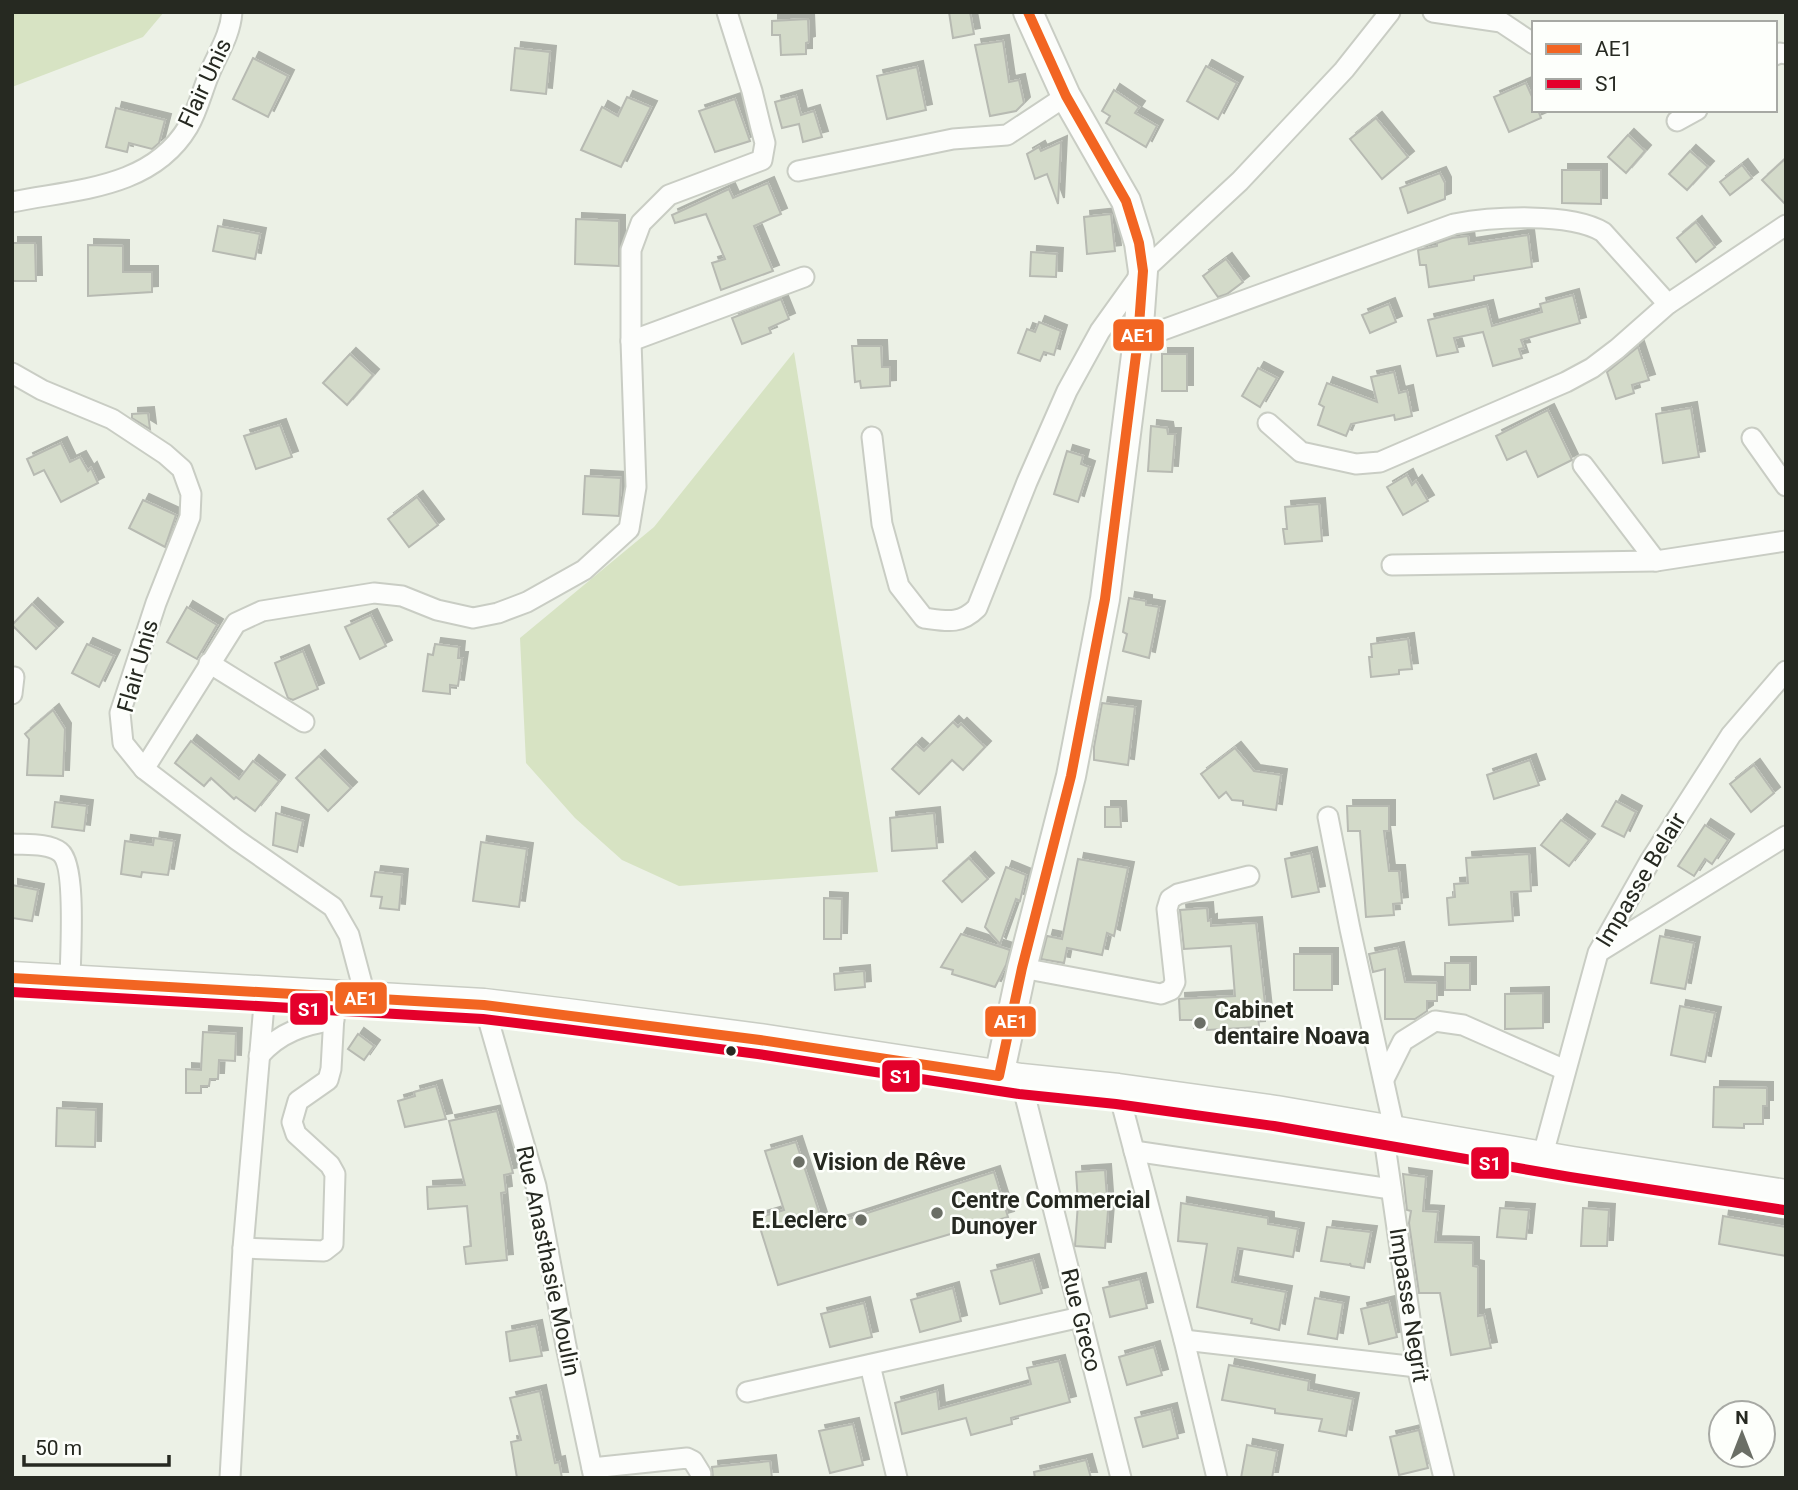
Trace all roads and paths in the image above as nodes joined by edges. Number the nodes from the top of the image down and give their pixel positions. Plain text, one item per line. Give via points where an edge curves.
1 (232, 12) edge
2 (727, 12) edge
3 (1028, 12) edge
4 (1390, 12) edge
5 (1433, 12) edge
6 (1532, 43) edge
7 (1066, 96) junction
8 (1693, 112) edge
9 (1677, 121) dead end
10 (798, 171) dead end
11 (12, 202) edge
12 (1786, 225) edge
13 (1143, 271) junction
14 (804, 277) dead end
15 (1668, 304) junction
16 (1138, 339) junction
17 (631, 341) junction
18 (12, 373) edge
19 (1268, 423) dead end
20 (872, 437) dead end
21 (1752, 438) dead end
22 (1583, 465) dead end
23 (1786, 486) edge
24 (1786, 541) edge
25 (1656, 561) junction
26 (1392, 565) dead end
27 (209, 663) junction
28 (1786, 671) edge
29 (304, 722) dead end
30 (144, 769) junction
31 (1328, 817) dead end
32 (1786, 836) edge
33 (12, 844) edge
34 (1249, 876) dead end
35 (1598, 953) junction
36 (1022, 968) junction
37 (12, 978) edge
38 (70, 981) junction
39 (265, 993) junction
40 (345, 1005) junction
41 (484, 1005) junction
42 (260, 1056) junction
43 (1564, 1070) junction
44 (1010, 1078) junction
45 (1384, 1079) junction
46 (1118, 1090) junction
47 (1389, 1132) junction
48 (1134, 1152) junction
49 (1542, 1158) junction
50 (1391, 1189) junction
51 (1786, 1196) edge
52 (243, 1248) junction
53 (1081, 1317) junction
54 (1184, 1340) junction
55 (870, 1365) junction
56 (1418, 1367) junction
57 (747, 1392) dead end
58 (593, 1473) edge
59 (701, 1474) dead end
60 (230, 1478) edge
61 (897, 1478) edge
62 (1121, 1478) edge
63 (1217, 1478) edge
64 (1444, 1478) edge

1 - 11 street, Flair Unis via 231,30 189,127 166,153 146,168 97,188
2 - 17 street via 765,143 762,160 669,195 640,223 631,250
3 - 7 street
4 - 13 street via 1344,70 1240,181
5 - 6 street via 1501,22
7 - 10 street via 1007,135 953,139
7 - 13 street via 1126,201
8 - 9 street
12 - 15 street
13 - 16 street
13 - 20 street via 1080,364 977,608 968,618 954,622 924,618 899,586 881,524
14 - 17 street
15 - 16 street via 1591,224 1485,218 1454,224
15 - 19 street via 1617,349 1566,383 1380,462 1356,464 1301,452
16 - 36 street via 1105,599 1071,776
17 - 27 street via 636,487 629,529 584,570 527,602 473,618 402,596 374,593 262,611 236,623
18 - 30 street, Flair Unis via 112,419 165,454 182,469 191,494 190,517 120,713 123,743
21 - 23 street
22 - 25 street
24 - 25 street
25 - 26 street
27 - 29 street
27 - 30 street
28 - 35 street, Impasse Belair via 1731,735 1650,861
30 - 40 street, Flair Unis via 333,906 349,936
31 - 45 street, Impasse Negrit
32 - 35 street
33 - 38 street via 50,847 67,860
34 - 36 street via 1170,899 1167,909 1175,982 1171,990 1161,994
35 - 43 street, Impasse Belair
36 - 44 street
37 - 38 main road
38 - 39 main road
39 - 40 main road
39 - 42 street
40 - 41 main road
40 - 42 street via 272,1041
40 - 52 street, Flair Unis via 328,1080 298,1101 292,1122 296,1134 335,1174 333,1244 324,1251
41 - 44 main road
41 - 58 street, Rue Anasthasie Moulin via 536,1186
42 - 52 street
43 - 45 street via 1463,1025 1435,1021 1403,1041
43 - 49 street, Impasse Belair
44 - 46 main road
44 - 53 street, Rue Greco
45 - 47 street, Impasse Negrit
46 - 47 main road
46 - 48 street
47 - 49 main road
47 - 50 street, Impasse Negrit
48 - 50 street
48 - 54 street
49 - 51 main road
50 - 56 street, Impasse Negrit
52 - 60 street
53 - 55 street
53 - 62 street, Rue Greco
54 - 56 street
54 - 63 street
55 - 57 street
55 - 61 street
56 - 64 street, Impasse Negrit
58 - 59 street via 687,1458

